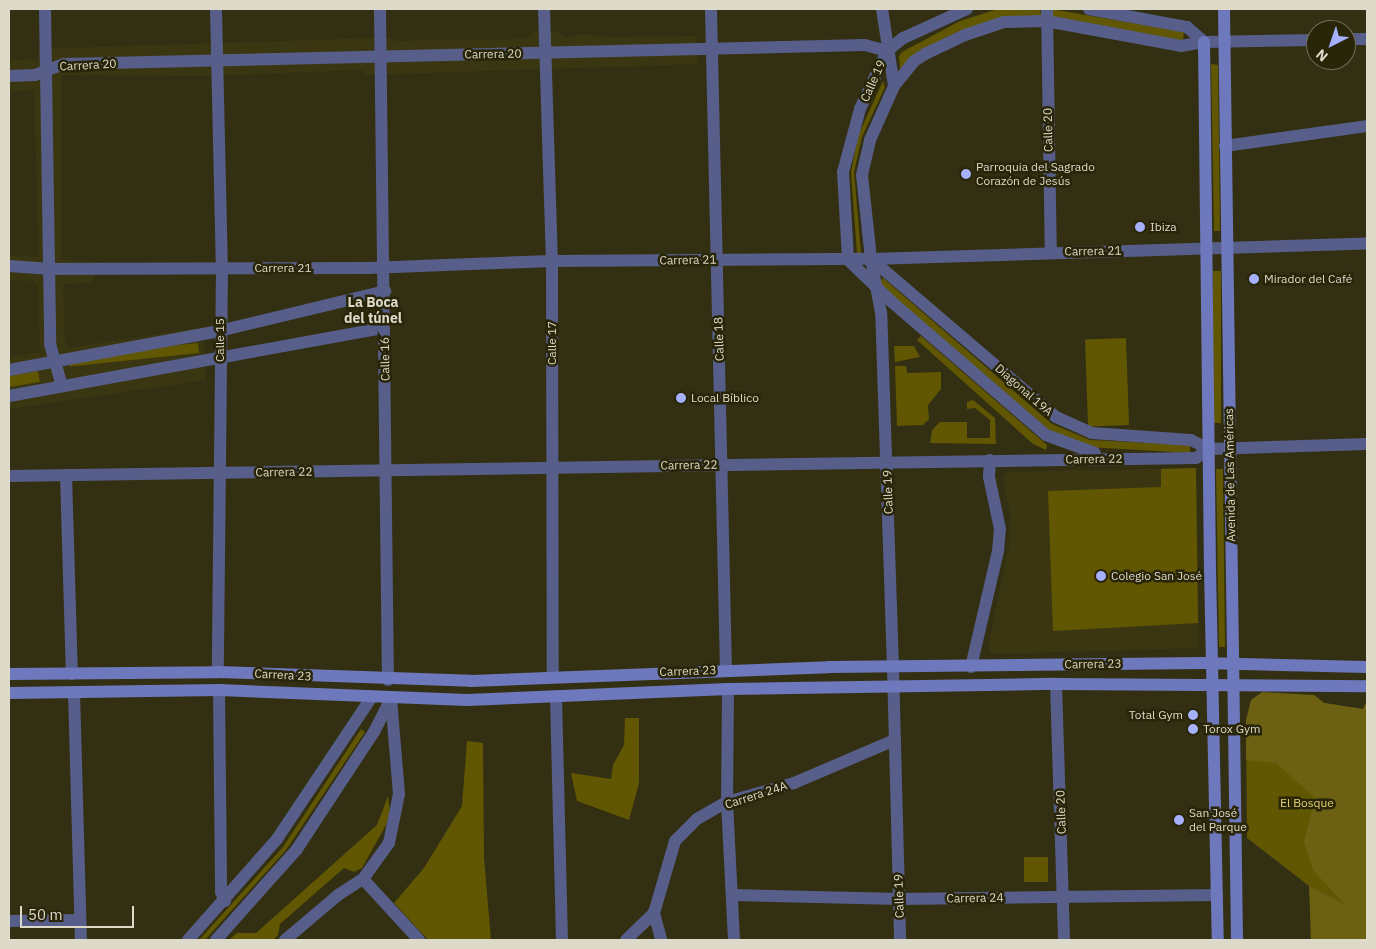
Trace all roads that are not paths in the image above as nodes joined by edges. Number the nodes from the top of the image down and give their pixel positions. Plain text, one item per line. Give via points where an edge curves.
1 (45, 9) edge
2 (216, 9) edge
3 (380, 9) edge
4 (544, 9) edge
5 (711, 9) edge
6 (882, 9) edge
7 (968, 9) edge
8 (1089, 9) edge
9 (1224, 9) edge
10 (1047, 15) edge
11 (1306, 40) edge
12 (1204, 42) junction
13 (1225, 42) junction
14 (712, 51) junction
15 (887, 51) junction
16 (545, 54) junction
17 (381, 56) junction
18 (217, 61) junction
19 (46, 69) junction
20 (9, 76) edge
21 (894, 86) junction
22 (1367, 126) edge
23 (1225, 146) junction
24 (1367, 243) edge
25 (1206, 248) junction
26 (1227, 248) junction
27 (1051, 252) junction
28 (870, 259) junction
29 (716, 260) junction
30 (848, 260) junction
31 (552, 262) junction
32 (9, 266) edge
33 (385, 267) junction
34 (222, 268) junction
35 (48, 269) junction
36 (876, 287) junction
37 (385, 291) junction
38 (384, 328) junction
39 (219, 331) junction
40 (221, 359) junction
41 (53, 363) junction
42 (9, 370) edge
43 (62, 386) junction
44 (9, 396) edge
45 (1046, 435) junction
46 (1367, 444) edge
47 (1209, 449) junction
48 (1230, 449) junction
49 (1150, 458) junction
50 (1069, 459) junction
51 (990, 460) junction
52 (887, 462) junction
53 (723, 465) junction
54 (552, 468) junction
55 (386, 470) junction
56 (221, 473) junction
57 (66, 475) junction
58 (9, 476) edge
59 (1212, 663) junction
60 (1232, 663) junction
61 (971, 667) junction
62 (1367, 667) edge
63 (893, 668) junction
64 (726, 670) junction
65 (218, 672) junction
66 (9, 674) edge
67 (72, 674) junction
68 (553, 677) junction
69 (388, 680) junction
70 (1212, 682) junction
71 (1232, 682) junction
72 (1056, 684) junction
73 (1367, 686) edge
74 (893, 687) junction
75 (728, 689) junction
76 (219, 690) junction
77 (74, 692) junction
78 (9, 693) edge
79 (556, 696) junction
80 (371, 698) junction
81 (391, 699) junction
82 (895, 740) junction
83 (727, 802) junction
84 (363, 879) junction
85 (733, 895) junction
86 (1217, 895) junction
87 (1064, 897) junction
88 (899, 899) junction
89 (225, 901) junction
90 (654, 913) junction
91 (80, 920) junction
92 (9, 921) edge
93 (81, 940) edge
94 (188, 940) edge
95 (216, 940) edge
96 (284, 940) edge
97 (419, 940) edge
98 (562, 940) edge
99 (626, 940) edge
100 (660, 940) edge
101 (734, 940) edge
102 (900, 940) edge
103 (1064, 940) edge
104 (1218, 940) edge
105 (1237, 940) edge

1 - 19 street
2 - 18 street, Calle 15
3 - 17 street, Calle 16
4 - 16 street, Calle 17
5 - 14 street, Calle 18
6 - 15 street, Calle 19
7 - 15 street via 903,38
8 - 12 street via 1187,27
9 - 13 main road, Avenida de Las Américas
10 - 12 street via 1181,46
10 - 21 street via 1004,22 965,35 914,61
10 - 27 street, Calle 20
11 - 13 street
12 - 13 street
12 - 25 main road, Avenida de Las Américas
13 - 23 main road, Avenida de Las Américas
14 - 15 street, Carrera 20 via 865,45
14 - 16 street, Carrera 20
14 - 29 street, Calle 18
15 - 21 street, Calle 19
15 - 30 street, Calle 19 via 860,109 843,172
16 - 17 street, Carrera 20
16 - 31 street, Calle 17
17 - 18 street, Carrera 20
17 - 33 street, Calle 16
18 - 19 street, Carrera 20 via 64,64
18 - 34 street, Calle 15
19 - 20 street, Carrera 20 via 35,75
19 - 35 street
21 - 28 street, Calle 19 via 870,140 862,175
22 - 23 street
23 - 26 main road, Avenida de Las Américas
24 - 26 street, Carrera 21
25 - 26 street, Carrera 21
25 - 27 street, Carrera 21
25 - 47 main road, Avenida de Las Américas
26 - 48 main road, Avenida de Las Américas
27 - 28 street, Carrera 21
28 - 30 street, Carrera 21
28 - 36 street, Calle 19
28 - 47 street, Diagonal 19A via 1056,418 1092,434 1190,440
29 - 30 street, Carrera 21
29 - 31 street, Carrera 21
29 - 53 street, Calle 18
30 - 36 street, Diagonal 19A
31 - 33 street, Carrera 21
31 - 54 street, Calle 17
32 - 35 street, Carrera 21
33 - 34 street, Carrera 21
33 - 37 street, Calle 16
34 - 35 street, Carrera 21
34 - 39 street, Calle 15
35 - 41 street
36 - 45 street, Diagonal 19A
36 - 52 street, Calle 19 via 881,313
37 - 38 street, Calle 16
37 - 39 street
38 - 40 street
38 - 55 street, Calle 16
39 - 40 street, Calle 15
39 - 41 street
40 - 43 street
40 - 56 street, Calle 15
41 - 42 street
41 - 43 street
43 - 44 street
45 - 49 street, Diagonal 19A via 1085,452
45 - 50 street
46 - 48 street, Carrera 22
47 - 48 street, Carrera 22
47 - 49 street, Carrera 22 via 1196,458
47 - 59 main road, Avenida de Las Américas
48 - 60 main road, Avenida de Las Américas
49 - 50 street, Carrera 22
50 - 51 street, Carrera 22
51 - 52 street, Carrera 22
51 - 61 street via 989,477 1000,529 998,551
52 - 53 street, Carrera 22
52 - 63 street, Calle 19
53 - 54 street, Carrera 22
53 - 64 street, Calle 18
54 - 55 street, Carrera 22
54 - 68 street, Calle 17
55 - 56 street, Carrera 22
55 - 69 street, Calle 16
56 - 57 street, Carrera 22
56 - 65 street, Calle 15
57 - 58 street, Carrera 22
57 - 67 street
59 - 60 main road, Carrera 23
59 - 61 main road, Carrera 23
59 - 70 main road, Avenida de Las Américas
60 - 62 main road, Carrera 23
60 - 71 main road, Avenida de Las Américas
61 - 63 main road, Carrera 23
63 - 64 main road, Carrera 23
63 - 74 street, Calle 19
64 - 68 main road, Carrera 23
65 - 67 main road, Carrera 23
65 - 69 main road, Carrera 23
66 - 67 main road, Carrera 23
68 - 69 main road, Carrera 23 via 471,682
70 - 71 main road, Carrera 23
70 - 72 main road, Carrera 23
70 - 86 main road, Avenida de Las Américas
71 - 73 main road, Carrera 23
71 - 105 main road, Avenida de Las Américas
72 - 74 main road, Carrera 23
72 - 87 street, Calle 20
74 - 75 main road, Carrera 23
74 - 82 street, Calle 19
75 - 79 main road, Carrera 23
75 - 83 street
76 - 77 main road, Carrera 23
76 - 80 main road, Carrera 23
76 - 89 street via 221,892
77 - 78 main road, Carrera 23
77 - 91 street
79 - 81 main road, Carrera 23
79 - 98 street
80 - 81 main road, Carrera 23
80 - 89 street via 277,839
81 - 84 street via 399,794 396,816 389,842
81 - 95 street via 374,732 298,849
82 - 83 street, Carrera 24A via 794,783
82 - 88 street, Calle 19
83 - 85 street
83 - 90 street, Carrera 24A via 698,819 675,841
84 - 96 street via 338,895
84 - 97 street
85 - 88 street, Carrera 24
85 - 101 street
86 - 87 street, Carrera 24
86 - 104 main road, Avenida de Las Américas
87 - 88 street, Carrera 24
87 - 103 street, Calle 20
88 - 102 street, Calle 19
89 - 94 street
90 - 99 street, Carrera 24A
90 - 100 street
91 - 92 street
91 - 93 street

